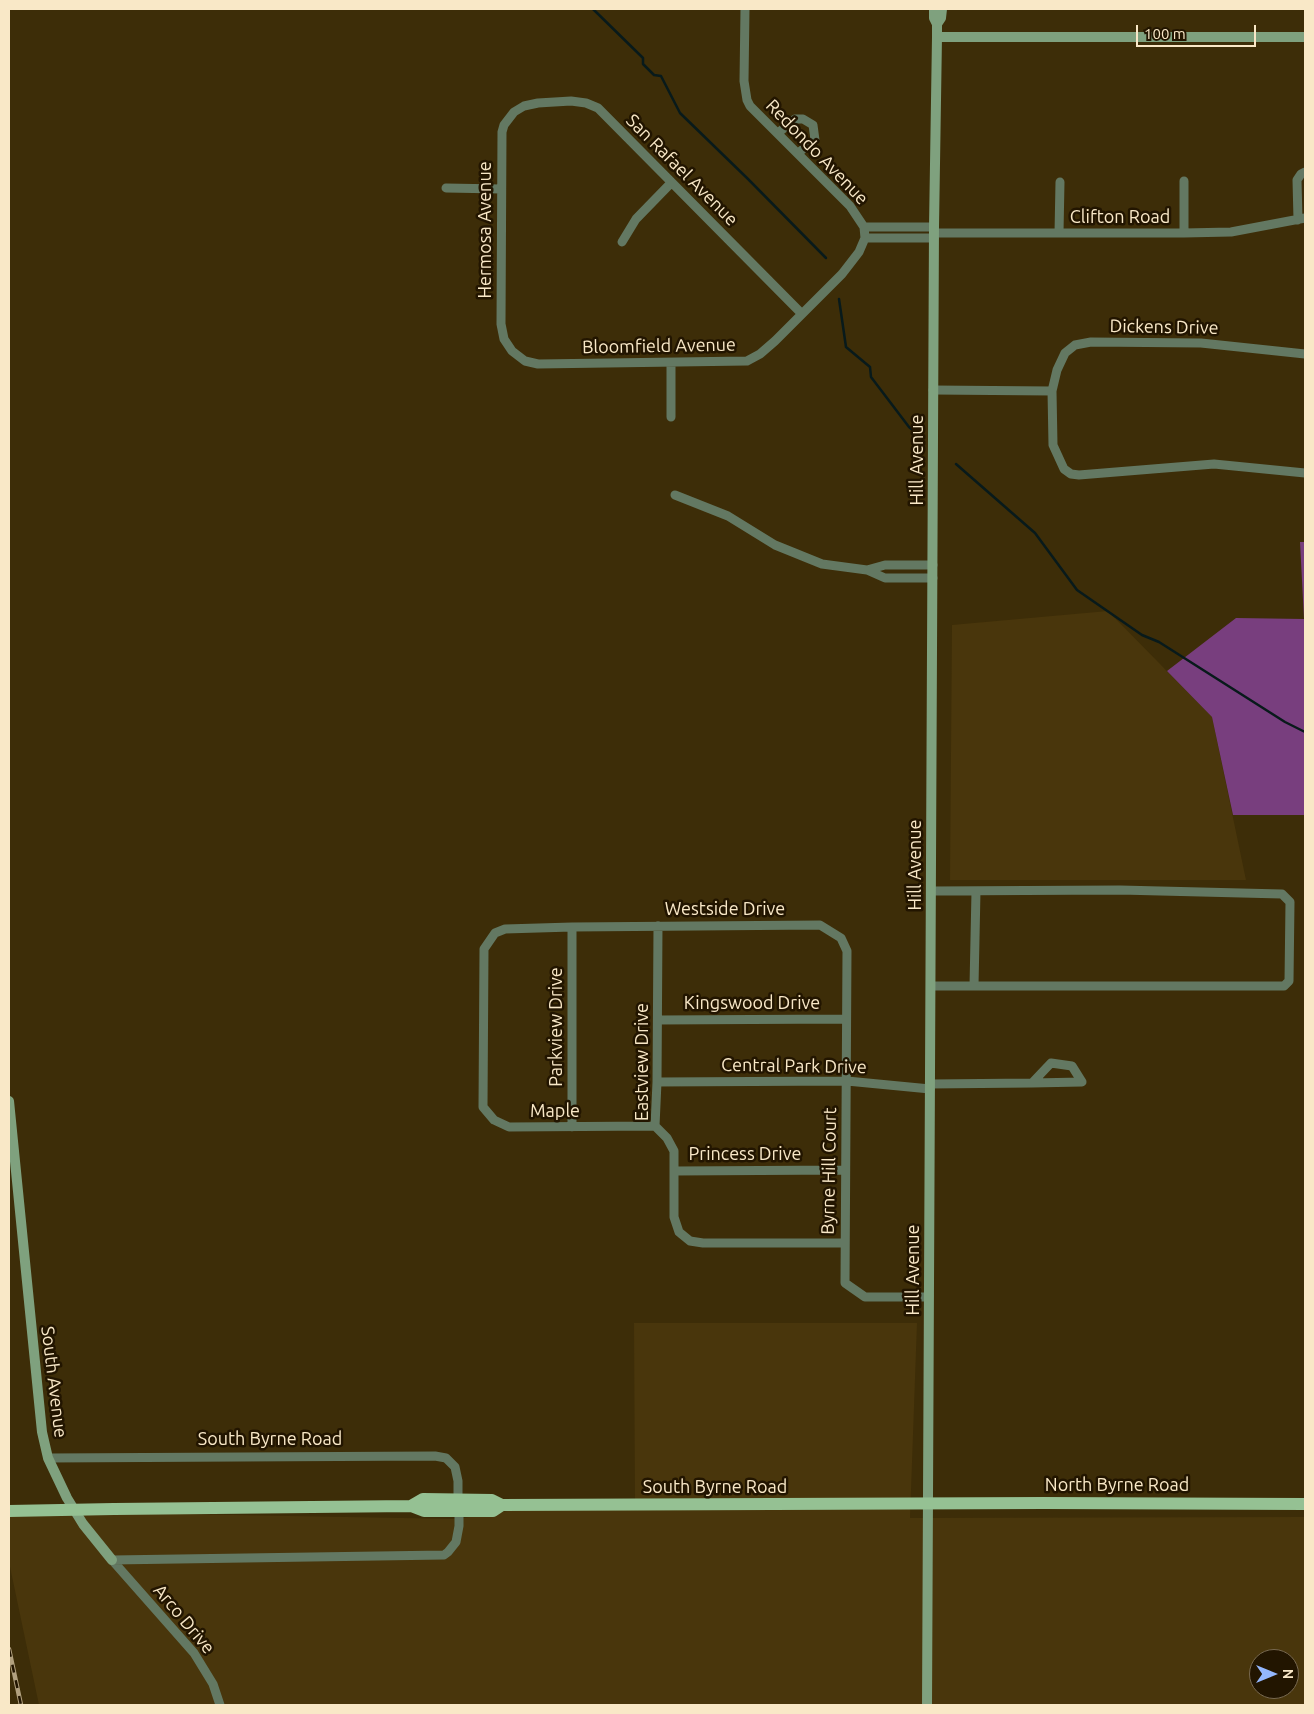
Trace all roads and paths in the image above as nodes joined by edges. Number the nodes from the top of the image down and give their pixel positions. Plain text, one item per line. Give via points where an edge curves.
1 (745, 9) edge
2 (934, 9) edge
3 (942, 9) edge
4 (937, 24) junction
5 (937, 37) junction
6 (1305, 37) edge
7 (517, 110) joint
8 (778, 133) junction
9 (798, 154) junction
10 (1305, 172) edge
11 (1184, 181) dead end
12 (1060, 182) dead end
13 (671, 183) junction
14 (446, 188) dead end
15 (501, 189) junction
16 (1301, 219) edge
17 (864, 227) junction
18 (934, 233) junction
19 (1059, 233) junction
20 (1184, 233) junction
21 (865, 238) junction
22 (622, 242) dead end
23 (802, 314) junction
24 (512, 352) joint
25 (1305, 354) edge
26 (671, 363) junction
27 (933, 390) junction
28 (1052, 391) junction
29 (671, 417) dead end
30 (1305, 473) edge
31 (675, 495) dead end
32 (933, 564) junction
33 (867, 570) junction
34 (933, 578) junction
35 (931, 891) junction
36 (976, 891) junction
37 (658, 926) junction
38 (572, 927) junction
39 (846, 970) joint
40 (931, 986) junction
41 (974, 986) junction
42 (658, 1020) junction
43 (846, 1020) junction
44 (847, 1081) junction
45 (657, 1082) junction
46 (1032, 1083) junction
47 (483, 1086) joint
48 (930, 1087) junction
49 (9, 1101) edge
50 (656, 1126) junction
51 (572, 1127) junction
52 (844, 1170) junction
53 (675, 1171) junction
54 (845, 1243) junction
55 (929, 1297) junction
56 (48, 1458) junction
57 (928, 1503) junction
58 (1305, 1504) edge
59 (458, 1505) junction
60 (9, 1511) edge
61 (112, 1560) junction
62 (220, 1705) edge
63 (927, 1705) edge

1 - 8 street, Redondo Avenue via 744,81 747,100
2 - 4 main road, Hill Avenue
3 - 4 main road, Hill Avenue via 942,18
4 - 5 main road, Hill Avenue
5 - 6 main road
5 - 18 main road, Hill Avenue
7 - 13 street, San Rafael Avenue via 538,102 571,101 598,108
7 - 15 street, Hermosa Avenue via 502,132
8 - 9 street, Redondo Avenue
8 - 9 street via 794,119 814,125 815,140
9 - 17 street, Redondo Avenue via 850,206
10 - 16 street via 1298,180
11 - 20 street
12 - 19 street
13 - 22 street via 636,219
13 - 23 street, San Rafael Avenue
14 - 15 street
15 - 24 street, Hermosa Avenue via 501,324 504,339
16 - 20 street, Clifton Road via 1232,232
17 - 18 street
17 - 21 street
18 - 19 street, Clifton Road
18 - 21 street
18 - 27 main road, Hill Avenue
19 - 20 street, Clifton Road
21 - 23 street, Bloomfield Avenue via 860,252 842,274
23 - 26 street, Bloomfield Avenue via 760,354 747,361
24 - 26 street, Bloomfield Avenue via 525,361 538,364
25 - 28 street, Dickens Drive via 1208,344 1090,342 1075,345 1065,354
26 - 29 street
27 - 28 street
27 - 32 main road, Hill Avenue
28 - 30 street, Dickens Drive via 1053,445 1064,469 1071,474 1214,464
31 - 33 street via 728,516 775,545 822,564
32 - 33 street via 885,565
32 - 34 main road, Hill Avenue
33 - 34 street via 885,578
34 - 35 main road, Hill Avenue
35 - 36 street
35 - 40 main road, Hill Avenue
36 - 41 street
36 - 41 street via 1282,894 1290,902 1289,981 1284,986
37 - 38 street, Westside Drive
37 - 39 street, Westside Drive via 820,925 841,938 846,952
37 - 42 street, Eastview Drive
38 - 47 street, Westside Drive via 505,929 495,933 484,949
38 - 51 street, Parkview Drive
39 - 43 street, Byrne Hill Court
40 - 41 street
40 - 48 main road, Hill Avenue
42 - 43 street, Kingswood Drive
42 - 45 street, Eastview Drive
43 - 44 street, Byrne Hill Court
44 - 45 street, Central Park Drive
44 - 48 street, Central Park Drive
44 - 52 street, Byrne Hill Court
45 - 50 street, Eastview Drive
46 - 46 street, Central Park Drive via 1062,1082 1082,1082 1072,1066 1051,1063
46 - 48 street, Central Park Drive
47 - 51 street, Maple via 483,1107 494,1120 509,1127
48 - 55 main road, Hill Avenue
49 - 56 main road, South Avenue via 39,1408
50 - 51 street, Maple
50 - 53 street, Eastview Drive via 674,1151
52 - 53 street, Princess Drive
52 - 54 street, Byrne Hill Court
53 - 54 street, Eastview Drive via 674,1218 679,1232 690,1241 703,1244
54 - 55 street, Byrne Hill Court via 845,1283 865,1297
55 - 57 main road, Hill Avenue
56 - 59 street, South Byrne Road via 435,1456 446,1458 455,1467
56 - 61 main road, South Avenue via 67,1498
57 - 58 main road, North Byrne Road
57 - 59 main road, South Byrne Road via 502,1505 492,1500
57 - 63 main road, Hill Avenue
59 - 60 main road, South Byrne Road, bridge via 424,1499 411,1506
59 - 61 street, South Byrne Road via 460,1526 456,1542 444,1555
61 - 62 street, Arco Drive via 194,1653 213,1684

